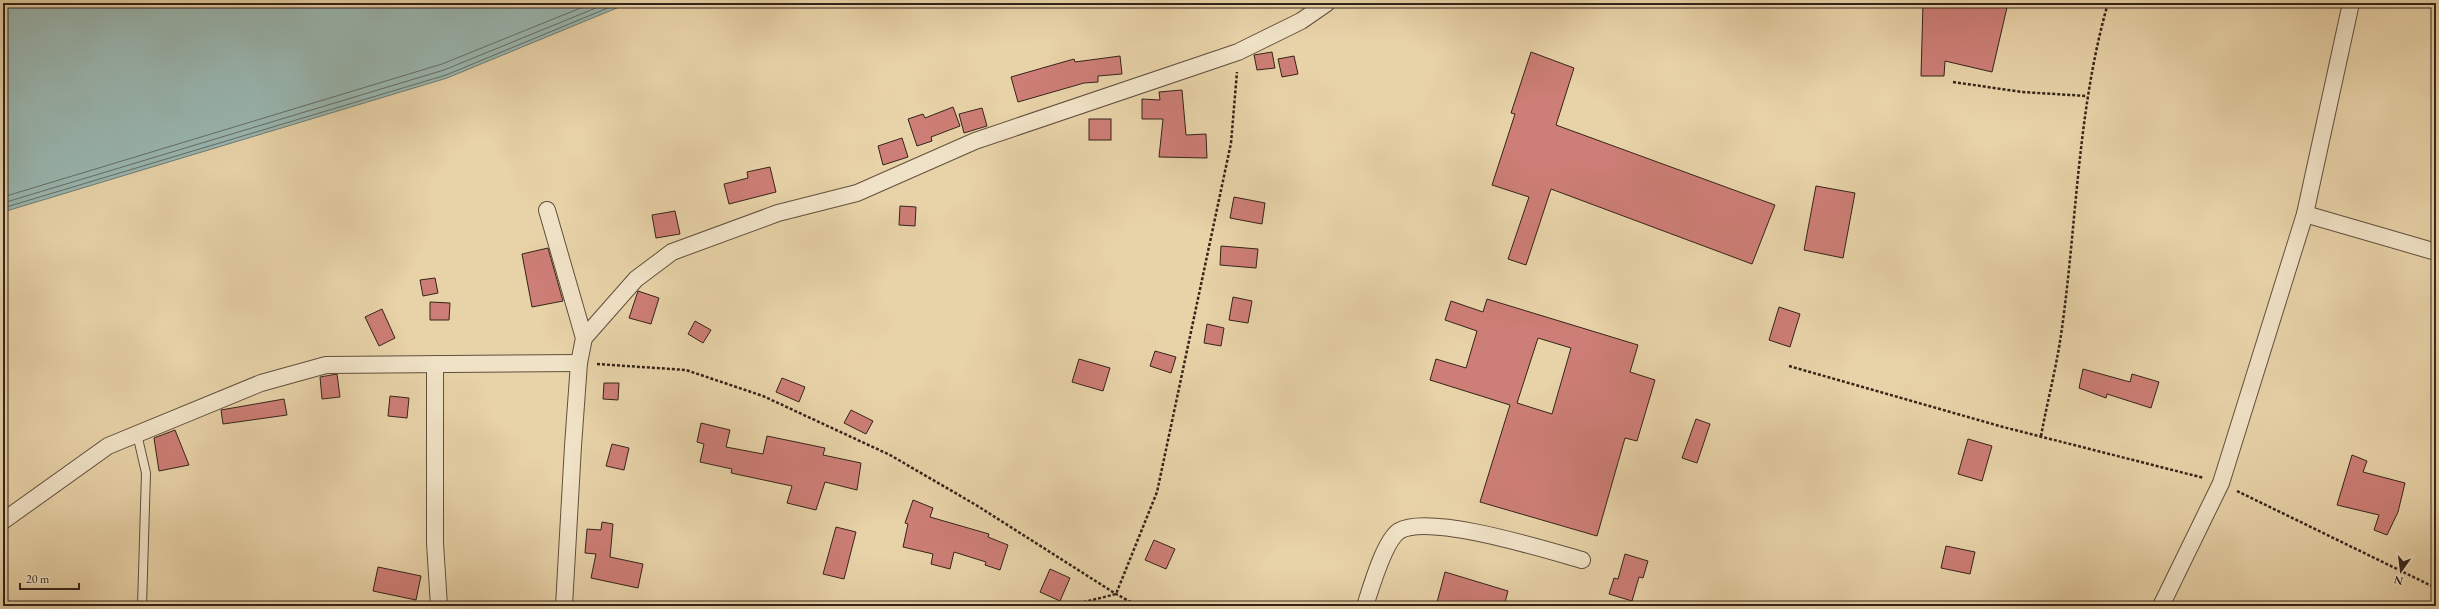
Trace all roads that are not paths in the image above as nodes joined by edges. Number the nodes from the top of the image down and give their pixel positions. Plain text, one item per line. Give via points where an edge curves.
1 (1327, 3) edge
2 (2352, 3) edge
3 (547, 210) dead end
4 (2306, 214) junction
5 (2436, 252) edge
6 (584, 338) junction
7 (580, 363) junction
8 (435, 364) junction
9 (137, 434) junction
10 (3, 521) edge
11 (1582, 560) dead end
12 (142, 606) edge
13 (438, 606) edge
14 (564, 606) edge
15 (1365, 606) edge
16 (2161, 606) edge

1 - 6 street via 1301,21 1238,52 975,141 858,193 778,213 672,252 636,279
2 - 4 street
3 - 6 street
4 - 5 street
4 - 16 street via 2221,483
6 - 7 street
7 - 8 street
7 - 14 street
8 - 9 street via 326,365 261,383
8 - 13 street via 435,543
9 - 10 street via 108,446
9 - 12 lane via 146,473
11 - 15 street via 1496,537 1421,526 1399,532 1385,550

